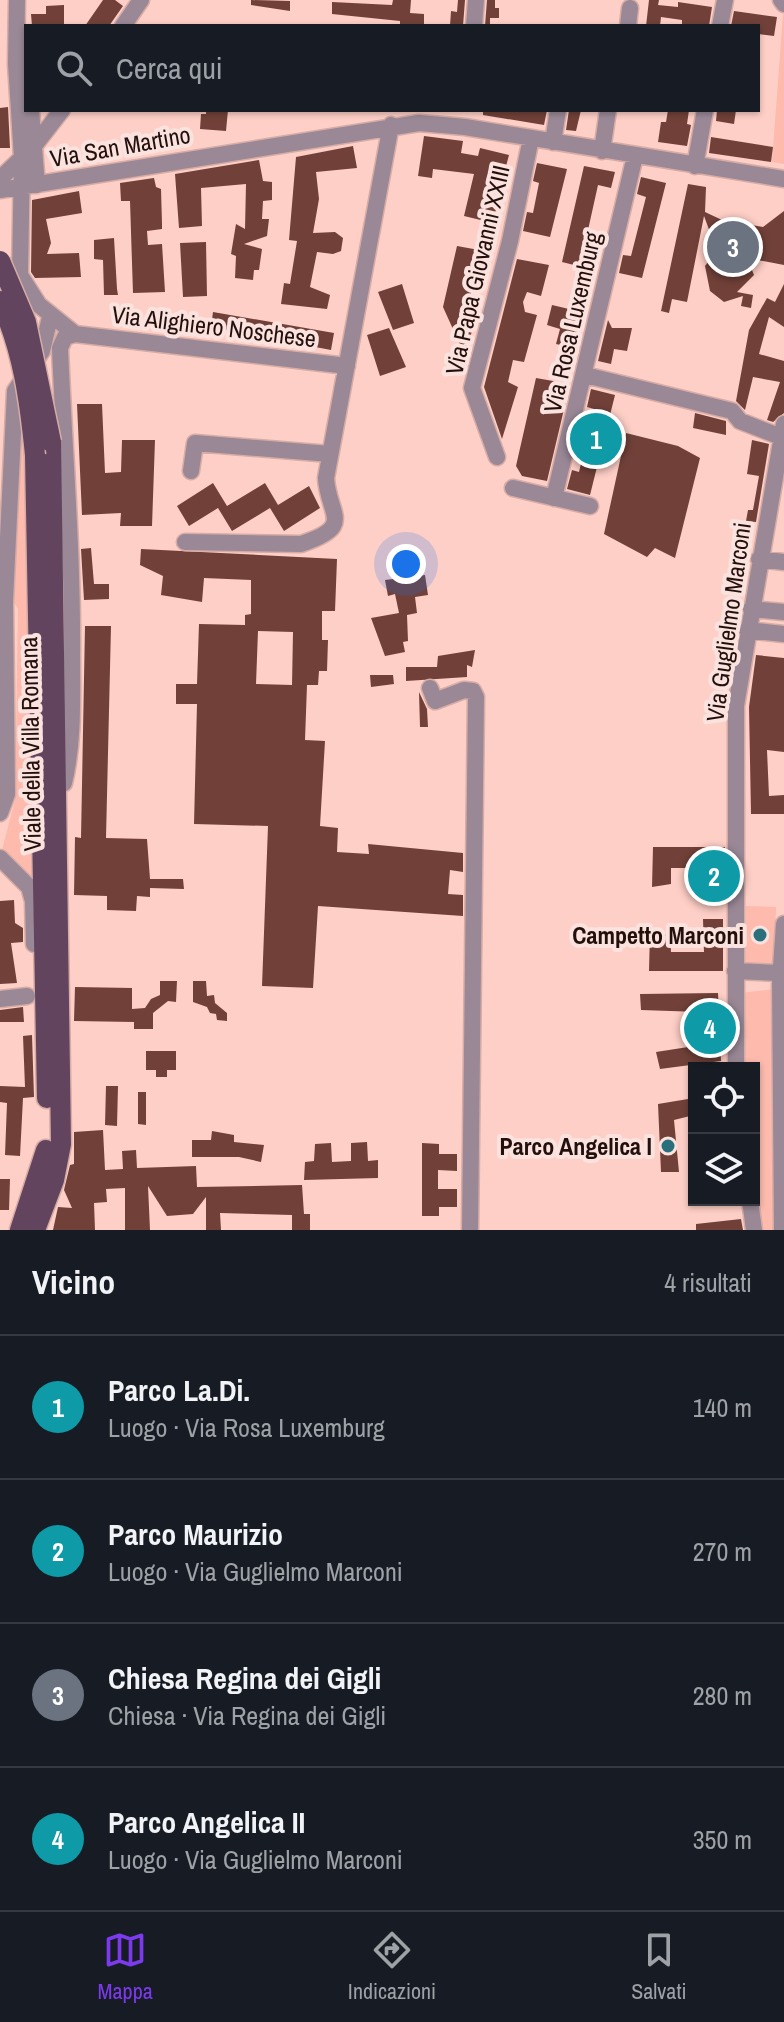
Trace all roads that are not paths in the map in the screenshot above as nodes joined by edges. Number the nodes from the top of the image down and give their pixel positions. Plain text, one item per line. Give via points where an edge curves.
1 (17, 0) edge
2 (141, 0) edge
3 (476, 0) edge
4 (725, 0) edge
5 (630, 8) dead end
6 (124, 24) edge
7 (474, 24) edge
8 (628, 24) edge
9 (720, 24) edge
10 (19, 37) junction
11 (24, 55) edge
12 (558, 112) edge
13 (608, 112) edge
14 (705, 112) edge
15 (32, 116) edge
16 (58, 117) edge
17 (466, 118) edge
18 (391, 125) junction
19 (531, 138) junction
20 (553, 142) junction
21 (602, 151) junction
22 (28, 152) junction
23 (635, 156) junction
24 (695, 166) junction
25 (0, 179) edge
26 (784, 179) edge
27 (29, 187) junction
28 (0, 190) edge
29 (0, 261) edge
30 (0, 301) edge
31 (50, 317) junction
32 (75, 334) junction
33 (347, 366) junction
34 (585, 375) junction
35 (782, 430) edge
36 (43, 448) junction
37 (330, 454) junction
38 (497, 457) dead end
39 (191, 471) dead end
40 (513, 488) dead end
41 (554, 498) junction
42 (590, 506) dead end
43 (185, 542) dead end
44 (759, 559) junction
45 (784, 562) edge
46 (751, 609) junction
47 (784, 612) edge
48 (747, 630) junction
49 (784, 634) edge
50 (430, 688) dead end
51 (56, 787) junction
52 (0, 813) edge
53 (0, 858) edge
54 (8, 876) edge
55 (784, 924) edge
56 (43, 970) junction
57 (735, 975) junction
58 (781, 978) edge
59 (27, 996) dead end
60 (0, 999) edge
61 (736, 1062) edge
62 (751, 1206) edge
63 (20, 1230) edge
64 (35, 1230) edge
65 (470, 1230) edge
66 (754, 1230) edge
67 (782, 1230) edge

1 - 10 street
2 - 6 street
3 - 7 street
4 - 9 street
5 - 8 street
10 - 11 street
10 - 22 street via 16,64
12 - 20 street
13 - 21 street
14 - 24 street
15 - 16 street
15 - 22 street
16 - 22 street
17 - 18 street, Via San Martino
17 - 19 street, Via San Martino
18 - 27 street, Via San Martino
18 - 33 street
19 - 20 street, Via San Martino
19 - 38 street, Via Papa Giovanni XXIII via 472,388
20 - 21 street, Via San Martino
21 - 23 street, Via San Martino
22 - 25 street
22 - 27 street
23 - 24 street, Via San Martino
23 - 34 street, Via Rosa Luxemburg
24 - 26 street, Via San Martino
27 - 28 street, Via San Martino
27 - 31 street via 20,275
29 - 36 main road, Viale della Villa Romana, bridge via 26,322
30 - 36 main road, Viale della Villa Romana, bridge
31 - 32 street
31 - 52 street via 42,351 15,391 5,601 7,794
32 - 33 street, Via Alighiero Noschese
32 - 51 street via 61,341 60,348 70,493 72,714 71,754 64,783
33 - 37 street
34 - 35 street via 732,411 740,421
34 - 41 street, Via Rosa Luxemburg
35 - 44 street, Via Guglielmo Marconi
36 - 51 main road, Viale della Villa Romana
36 - 56 main road, Viale della Villa Romana
37 - 39 street via 195,443
37 - 43 street via 326,485 337,515 331,529 313,540
40 - 41 street
41 - 42 street
44 - 45 street
44 - 46 street, Via Guglielmo Marconi
46 - 47 street
46 - 48 street, Via Guglielmo Marconi
48 - 49 street
48 - 57 street, Via Guglielmo Marconi via 736,706
50 - 65 street via 435,701 464,690 476,697
51 - 64 main road, Viale della Villa Romana via 61,1144
53 - 54 street
54 - 56 street via 29,887
55 - 58 street
56 - 63 main road, Viale della Villa Romana via 48,1141
57 - 58 street
57 - 61 street, Via Guglielmo Marconi
58 - 67 street
59 - 60 street
62 - 66 street

